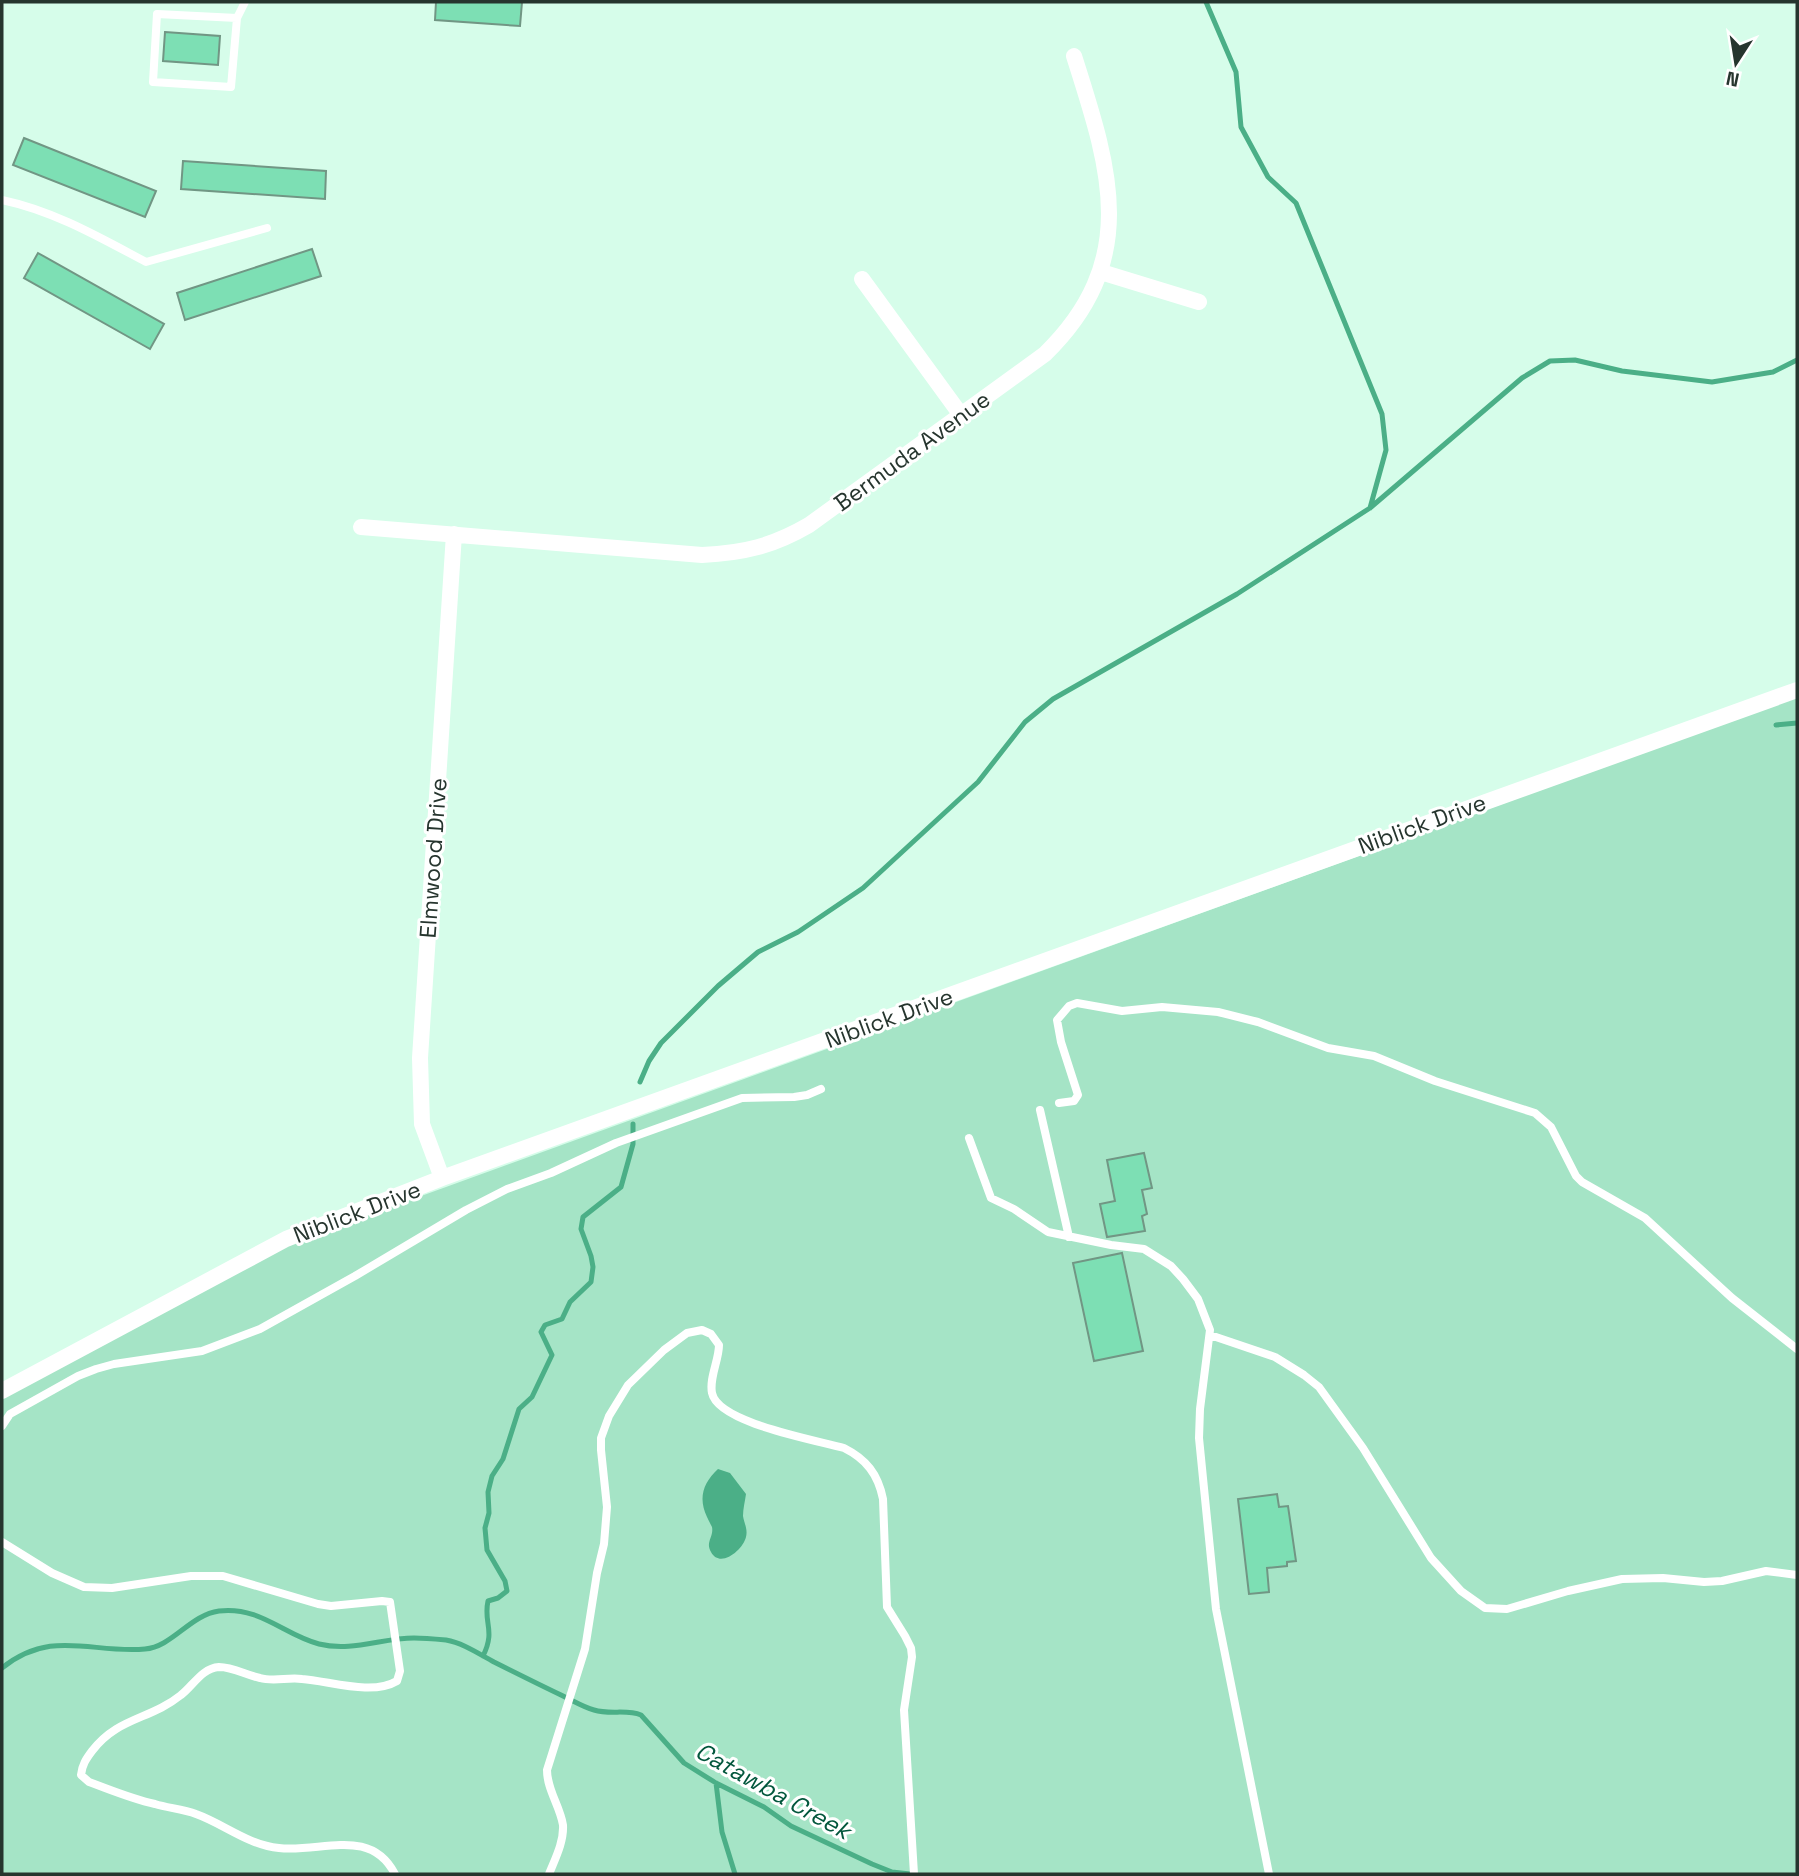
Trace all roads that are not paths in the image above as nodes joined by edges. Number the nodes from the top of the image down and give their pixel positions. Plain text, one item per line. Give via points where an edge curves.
1 (245, 2) edge
2 (237, 18) junction
3 (1074, 56) dead end
4 (2, 200) edge
5 (267, 229) dead end
6 (1101, 272) junction
7 (862, 279) dead end
8 (1199, 302) dead end
9 (961, 415) junction
10 (361, 527) dead end
11 (454, 534) junction
12 (1797, 690) edge
13 (821, 1089) dead end
14 (1059, 1103) dead end
15 (1041, 1110) dead end
16 (969, 1138) dead end
17 (442, 1178) junction
18 (1069, 1237) junction
19 (1210, 1335) junction
20 (1797, 1349) edge
21 (2, 1391) edge
22 (2, 1426) edge
23 (2, 1542) edge
24 (1797, 1575) edge
25 (395, 1874) edge
26 (549, 1874) edge
27 (914, 1874) edge
28 (1269, 1874) edge

1 - 2 lane
2 - 2 lane via 231,87 153,82 158,14
3 - 6 street, Bermuda Avenue via 1094,117 1110,197
4 - 5 lane via 85,230 146,262
6 - 8 street
6 - 9 street, Bermuda Avenue via 1079,315 1058,341
7 - 9 street
9 - 11 street, Bermuda Avenue via 809,525 758,548 677,554
10 - 11 street, Bermuda Avenue
11 - 17 street, Elmwood Drive via 421,1058 422,1124
12 - 17 street, Niblick Drive
13 - 22 lane via 794,1097 742,1098 615,1143 466,1210 260,1329 202,1351 96,1369 9,1414
14 - 20 lane via 1078,1096 1057,1020 1077,1003 1122,1012 1163,1007 1218,1012 1320,1045 1374,1056 1545,1119 1582,1182 1645,1218 1732,1298
15 - 18 lane
16 - 18 lane via 991,1198 1040,1229
17 - 21 street, Niblick Drive via 286,1239
18 - 19 lane via 1144,1249 1158,1256 1198,1299
19 - 24 lane via 1275,1357 1319,1387 1431,1558 1461,1591 1485,1608 1507,1609 1622,1579 1704,1582 1766,1571
19 - 28 lane via 1199,1437 1207,1532 1216,1609
23 - 25 lane via 83,1587 111,1588 210,1575 331,1606 390,1602 400,1671 397,1681 374,1687 344,1686 304,1679 268,1680 215,1668 201,1674 181,1696 109,1732 84,1762 81,1775 89,1783 191,1812 275,1848 364,1846 384,1858
26 - 27 lane via 563,1830 547,1779 549,1763 585,1649 607,1523 601,1450 604,1428 628,1385 676,1339 702,1330 719,1345 712,1385 720,1407 741,1420 844,1448 871,1468 880,1482 887,1607 912,1657 904,1710

